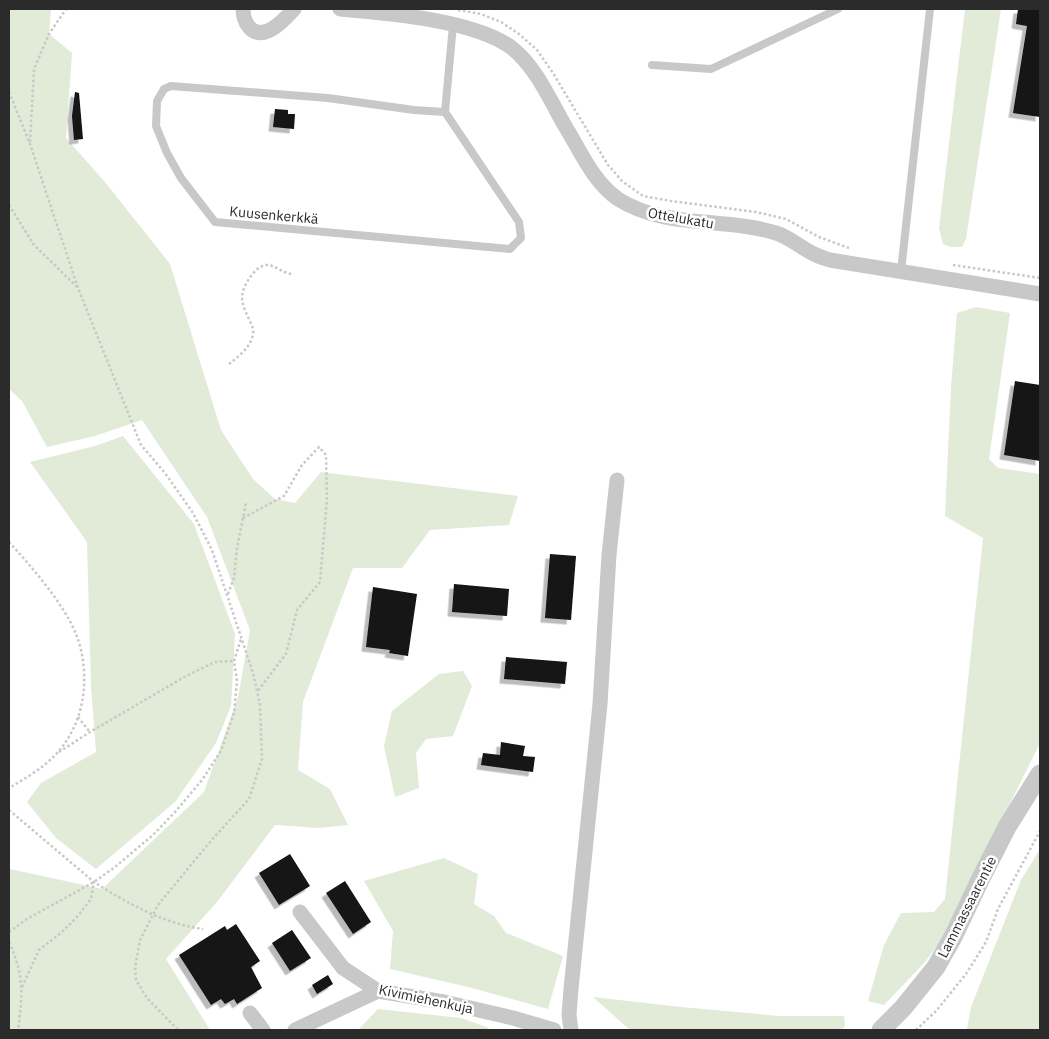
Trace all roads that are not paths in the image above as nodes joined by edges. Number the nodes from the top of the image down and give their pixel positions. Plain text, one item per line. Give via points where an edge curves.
1 (243, 9) edge
2 (294, 9) edge
3 (340, 9) edge
4 (838, 9) edge
5 (930, 9) edge
6 (454, 17) edge
7 (652, 65) dead end
8 (445, 112) junction
9 (901, 272) junction
10 (1040, 294) edge
11 (617, 480) dead end
12 (1040, 774) edge
13 (300, 912) dead end
14 (378, 992) junction
15 (250, 1013) dead end
16 (263, 1030) edge
17 (296, 1030) edge
18 (554, 1030) edge
19 (571, 1030) edge
20 (881, 1030) edge

1 - 2 street via 242,17 256,32 278,26
3 - 6 street, Ottelukatu
4 - 7 lane via 711,69
5 - 9 lane
6 - 8 lane
6 - 9 street, Ottelukatu via 512,49 539,81 597,179 617,198 642,211 680,220 777,233 830,260
8 - 8 lane, Kuusenkerkkä via 519,222 521,238 510,249 215,222 181,178 156,126 157,101 164,89 171,86 328,98
9 - 10 street, Ottelukatu
11 - 19 street via 599,713 571,989
12 - 20 street, Lammassaarentie via 1007,827 936,967
13 - 14 street, Kivimiehenkuja via 343,968
14 - 17 street
14 - 18 street, Kivimiehenkuja via 452,1004
15 - 16 street

